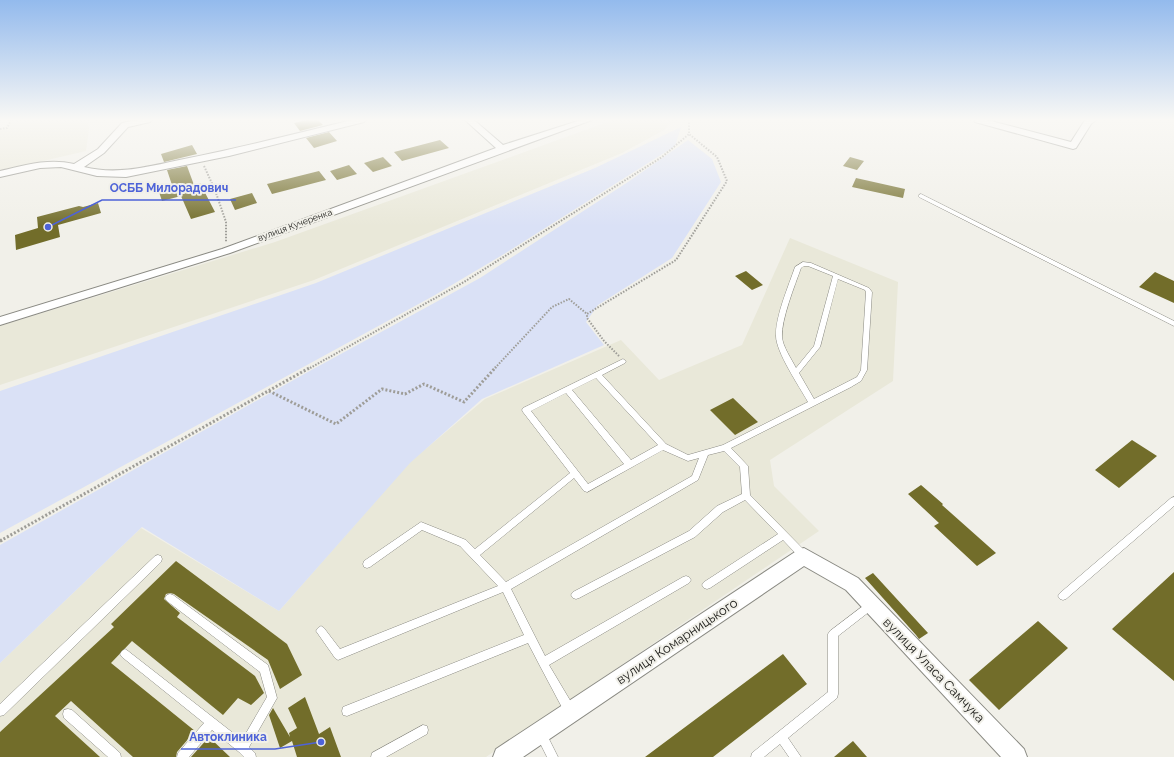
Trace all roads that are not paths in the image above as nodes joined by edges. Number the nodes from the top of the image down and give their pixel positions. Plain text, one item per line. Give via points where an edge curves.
1 (94, 155) edge
2 (216, 155) edge
3 (485, 155) edge
4 (77, 167) junction
5 (0, 174) edge
6 (921, 196) dead end
7 (836, 275) junction
8 (0, 321) edge
9 (1174, 324) edge
10 (624, 361) road end
11 (796, 372) junction
12 (597, 374) junction
13 (567, 389) junction
14 (812, 403) junction
15 (663, 446) junction
16 (725, 447) junction
17 (705, 453) junction
18 (630, 465) junction
19 (575, 474) junction
20 (746, 496) junction
21 (1174, 501) edge
22 (784, 535) junction
23 (474, 555) junction
24 (804, 556) junction
25 (158, 560) dead end
26 (367, 564) dead end
27 (686, 580) dead end
28 (707, 585) dead end
29 (505, 587) junction
30 (576, 595) dead end
31 (1063, 596) dead end
32 (170, 598) dead end
33 (872, 605) junction
34 (321, 631) dead end
35 (530, 637) junction
36 (125, 654) dead end
37 (543, 663) junction
38 (0, 711) edge
39 (347, 711) dead end
40 (571, 713) junction
41 (68, 714) dead end
42 (211, 723) junction
43 (423, 730) dead end
44 (540, 733) junction
45 (781, 737) junction
46 (243, 748) junction
47 (116, 757) edge
48 (182, 757) edge
49 (251, 757) edge
50 (376, 757) edge
51 (504, 757) edge
52 (553, 757) edge
53 (756, 757) edge
54 (796, 757) edge
55 (1016, 757) edge

1 - 4 street
2 - 4 street via 126,174 97,173
3 - 8 street, вулиця Кучеренка via 226,251
4 - 5 street via 62,164 40,165
6 - 9 lane
7 - 11 lane via 817,347
7 - 11 lane via 809,264 798,267 779,337
7 - 14 lane via 861,285 869,292 864,370 850,385
10 - 12 lane
11 - 14 lane
12 - 13 lane
12 - 15 lane
13 - 18 lane
13 - 19 lane via 526,410
14 - 16 lane
15 - 17 lane via 688,458
15 - 18 lane
16 - 17 lane
16 - 20 lane via 744,466
17 - 29 lane via 695,478
18 - 19 lane via 586,489
19 - 23 lane
20 - 22 lane
20 - 30 lane via 720,509 692,534
21 - 31 lane
22 - 24 lane
22 - 28 lane
23 - 26 lane via 463,543 421,526
23 - 29 lane
24 - 33 street, вулиця Уласа Самчука via 852,584
24 - 40 street, вулиця Комарницького
25 - 38 lane
27 - 37 lane
29 - 34 lane via 338,655
29 - 35 lane
32 - 46 lane via 264,669 272,698
33 - 45 lane via 833,634 833,694
33 - 55 street, вулиця Уласа Самчука
35 - 37 lane
35 - 39 lane
36 - 42 lane
37 - 40 lane
40 - 44 street, вулиця Комарницького
41 - 47 lane
42 - 46 lane
42 - 48 lane
43 - 50 lane
44 - 51 street, вулиця Комарницького
44 - 52 lane
45 - 53 lane
45 - 54 lane
46 - 49 lane

